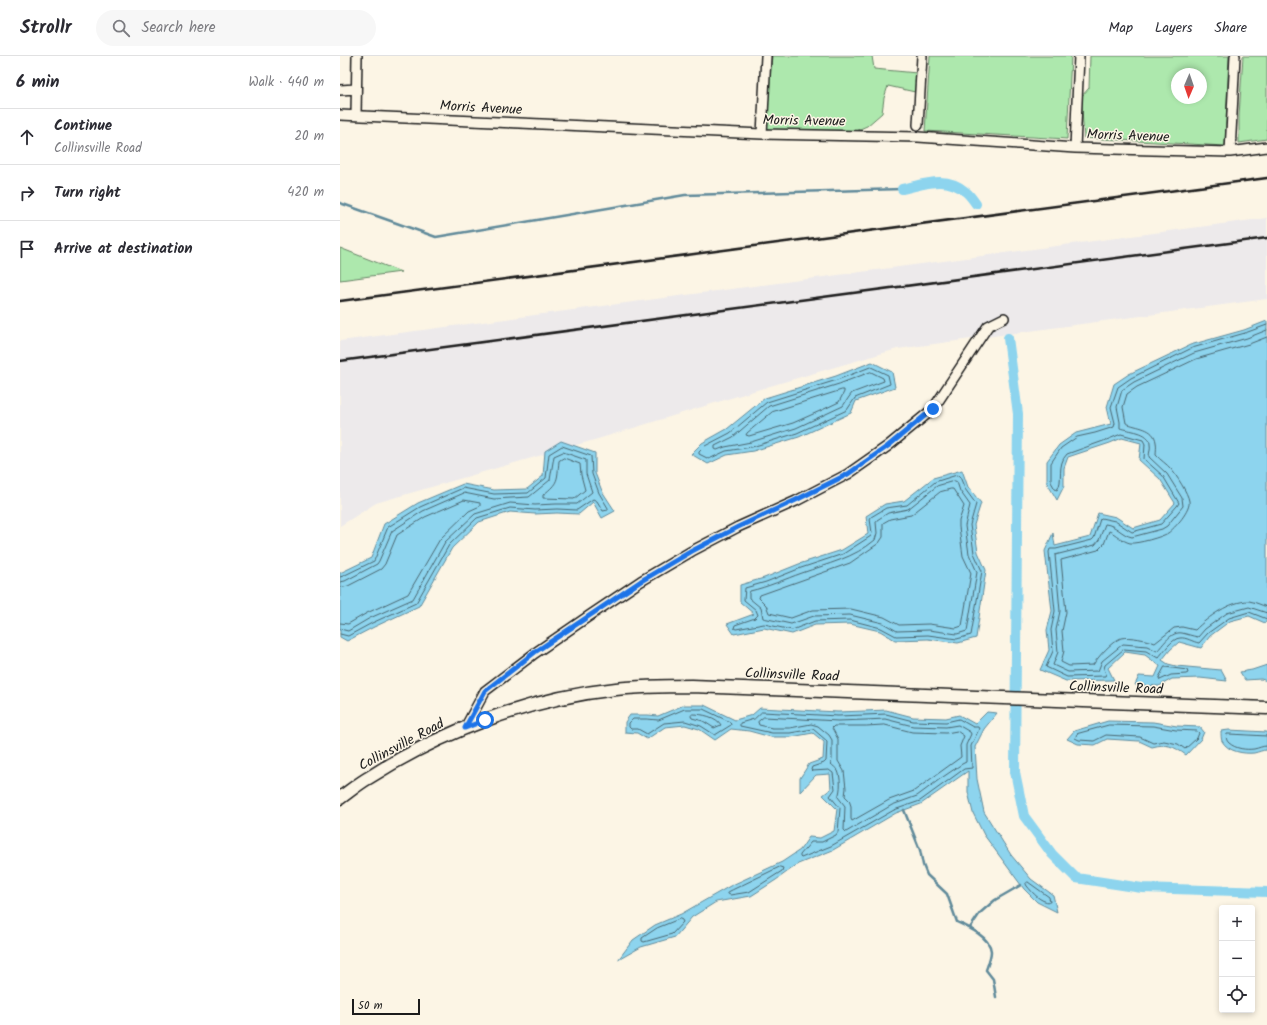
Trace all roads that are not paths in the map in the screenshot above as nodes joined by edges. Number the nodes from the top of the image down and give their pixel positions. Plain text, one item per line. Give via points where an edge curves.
1 (357, 56) edge
2 (766, 56) edge
3 (922, 56) edge
4 (1079, 56) edge
5 (1235, 56) edge
6 (356, 89) junction
7 (340, 90) edge
8 (340, 114) edge
9 (356, 115) junction
10 (918, 125) dead end
11 (762, 134) junction
12 (1267, 147) edge
13 (1075, 148) junction
14 (1230, 152) junction
15 (1004, 318) dead end
16 (1267, 708) edge
17 (465, 728) junction
18 (340, 798) edge

1 - 6 street
2 - 11 street
3 - 10 street
4 - 13 street
5 - 14 street
6 - 7 street
6 - 9 street
8 - 9 street, Morris Avenue
9 - 11 street, Morris Avenue
11 - 13 street, Morris Avenue via 918,137
12 - 14 street, Morris Avenue
13 - 14 street, Morris Avenue
15 - 17 street via 988,326 933,409 888,446 848,474 738,527 641,581 535,652 485,691
16 - 17 main road, Collinsville Road via 653,686 578,694 511,711
17 - 18 main road, Collinsville Road via 402,758

